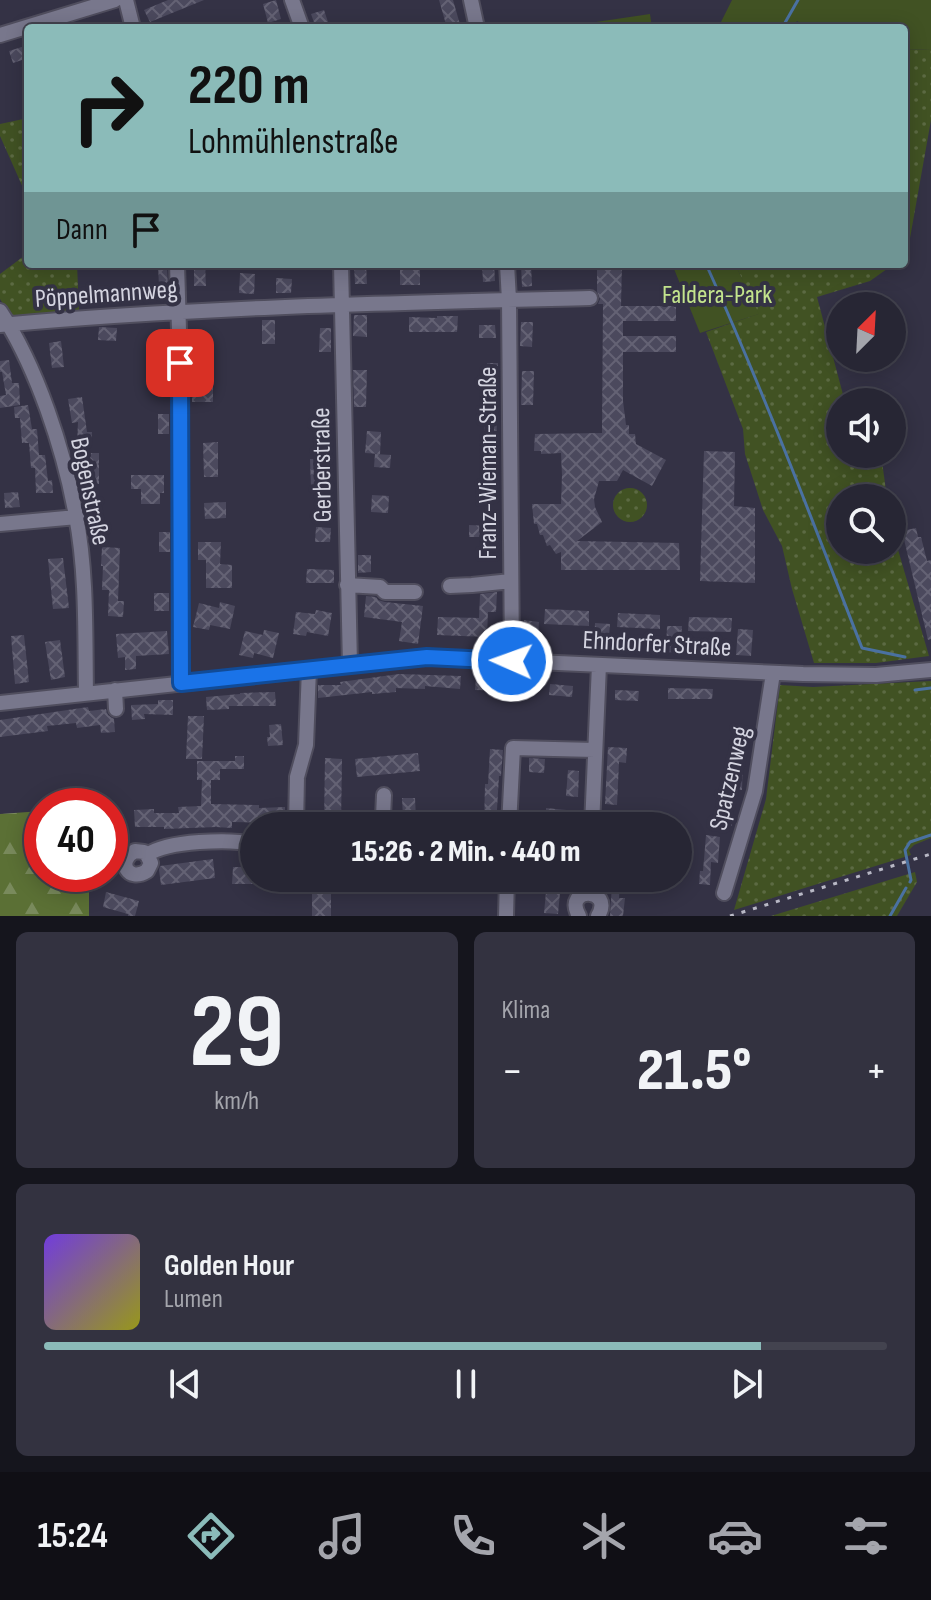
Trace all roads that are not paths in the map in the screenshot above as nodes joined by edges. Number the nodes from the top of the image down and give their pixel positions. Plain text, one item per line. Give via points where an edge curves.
1 (115, 0) edge
2 (126, 0) edge
3 (292, 0) edge
4 (474, 3) edge
5 (36, 24) edge
6 (132, 24) edge
7 (301, 24) edge
8 (477, 24) edge
9 (24, 28) edge
10 (0, 35) edge
11 (177, 268) edge
12 (341, 268) edge
13 (507, 268) edge
14 (590, 298) dead end
15 (509, 300) junction
16 (343, 304) junction
17 (0, 311) edge
18 (179, 311) junction
19 (5, 325) edge
20 (77, 517) junction
21 (0, 524) edge
22 (511, 581) junction
23 (347, 585) junction
24 (450, 586) dead end
25 (415, 592) dead end
26 (512, 661) junction
27 (350, 665) junction
28 (599, 665) junction
29 (309, 669) junction
30 (931, 670) edge
31 (773, 673) junction
32 (181, 683) junction
33 (115, 690) junction
34 (86, 693) junction
35 (0, 703) edge
36 (116, 709) dead end
37 (595, 750) junction
38 (384, 795) dead end
39 (296, 812) edge
40 (383, 812) edge
41 (510, 812) edge
42 (593, 812) edge
43 (240, 841) edge
44 (147, 855) dead end
45 (507, 892) edge
46 (584, 892) edge
47 (593, 892) edge
48 (724, 893) dead end
49 (506, 916) edge
50 (579, 916) edge
51 (598, 916) edge

1 - 5 street
2 - 6 street
3 - 7 street
4 - 8 street
9 - 10 street
11 - 18 street
12 - 16 street, Gerberstraße
13 - 15 street, Franz-Wieman-Straße
14 - 15 street, Pöppelmannweg
15 - 16 street, Pöppelmannweg
15 - 22 street, Franz-Wieman-Straße
16 - 18 street, Pöppelmannweg
16 - 23 street, Gerberstraße
17 - 19 street, Bogenstraße
18 - 19 street, Pöppelmannweg
18 - 32 street
19 - 20 street, Bogenstraße via 39,387
20 - 21 street
20 - 34 street, Bogenstraße
22 - 24 street
22 - 26 street, Franz-Wieman-Straße
23 - 25 street
23 - 27 street, Gerberstraße
26 - 27 street, Ehndorfer Straße via 427,657
26 - 28 street, Ehndorfer Straße
27 - 29 street, Ehndorfer Straße
28 - 31 street, Ehndorfer Straße
28 - 37 street
29 - 32 street, Ehndorfer Straße
29 - 39 street
30 - 31 street, Ehndorfer Straße
31 - 48 street, Spatzenweg via 755,791
32 - 33 street, Ehndorfer Straße
33 - 34 street, Ehndorfer Straße
33 - 36 street
34 - 35 street, Ehndorfer Straße
37 - 41 street via 513,748
37 - 42 street
38 - 40 street
43 - 44 street via 209,841
45 - 49 street
46 - 50 street via 575,903
47 - 51 street via 601,902

